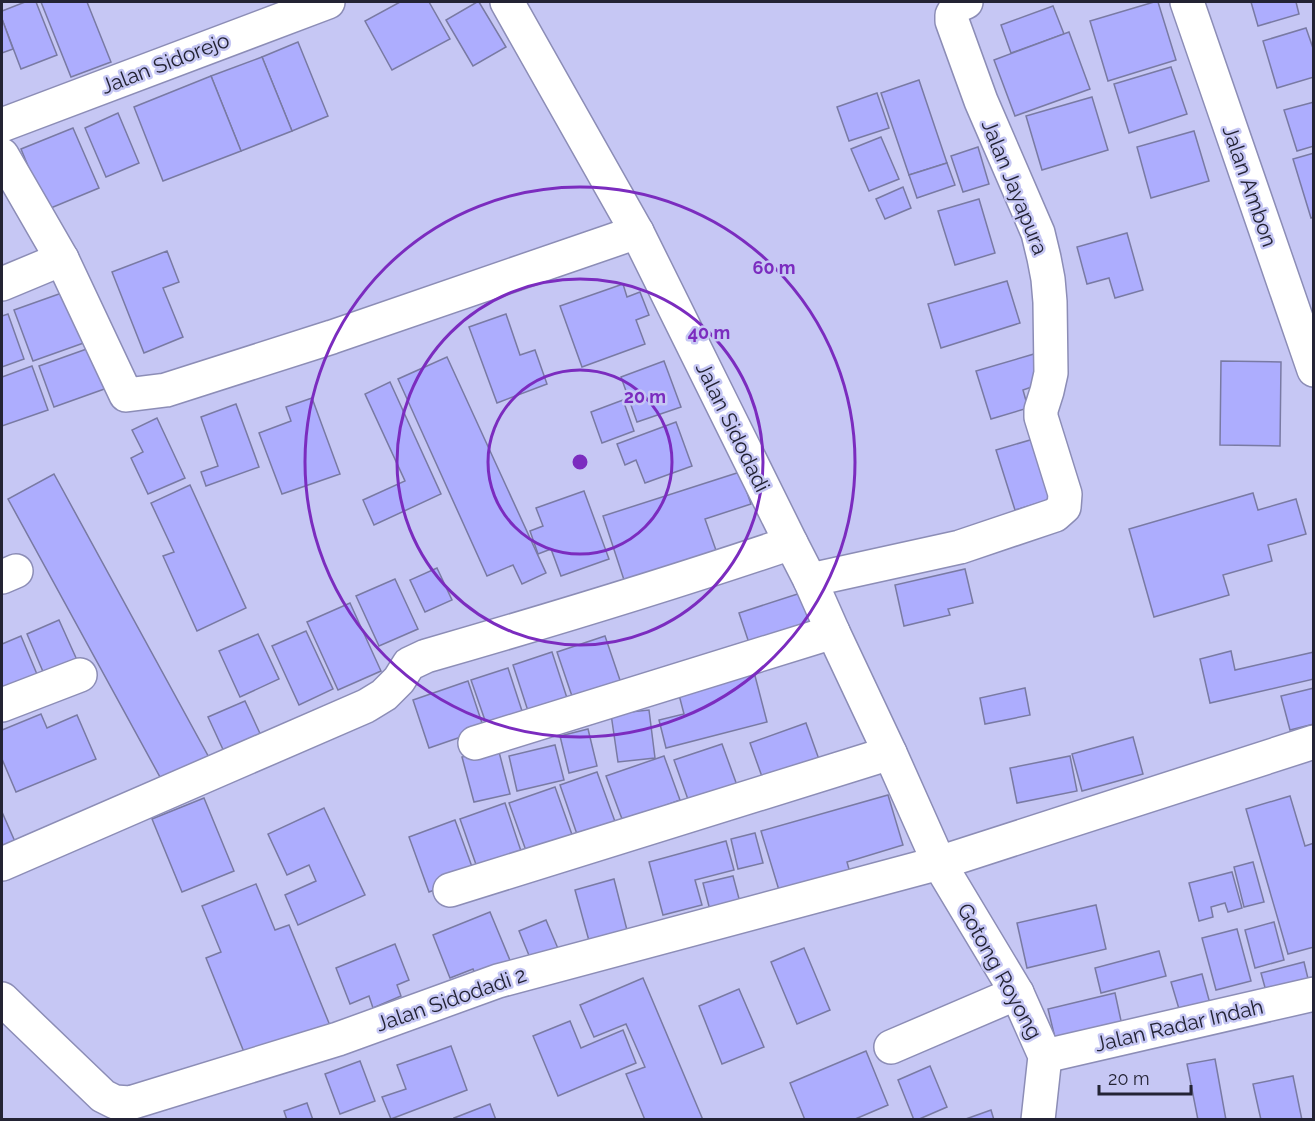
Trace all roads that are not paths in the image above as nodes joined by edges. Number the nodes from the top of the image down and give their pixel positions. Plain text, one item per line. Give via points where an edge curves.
1 (328, 2) edge
2 (507, 2) edge
3 (964, 2) edge
4 (1187, 2) edge
5 (2, 125) edge
6 (2, 155) edge
7 (637, 232) junction
8 (62, 259) junction
9 (2, 284) edge
10 (1314, 370) edge
11 (791, 543) junction
12 (810, 580) junction
13 (833, 632) junction
14 (80, 675) dead end
15 (2, 705) edge
16 (1314, 742) edge
17 (475, 743) dead end
18 (890, 753) junction
19 (939, 863) junction
20 (2, 864) edge
21 (450, 890) dead end
22 (1017, 993) junction
23 (1314, 994) edge
24 (2, 999) edge
25 (891, 1047) dead end
26 (1045, 1056) junction
27 (1038, 1119) edge

1 - 5 street, Jalan Sidorejo
2 - 7 street, Jalan Sidodadi
3 - 12 street, Jalan Jayapura via 954,10 952,21 981,101 1038,233 1044,258 1050,302 1051,373 1041,417 1065,494 1064,507 1055,515 960,547
4 - 10 street, Jalan Ambon
6 - 8 street
7 - 8 street via 166,390 126,395
7 - 11 street, Jalan Sidodadi
8 - 9 street
11 - 12 street, Jalan Sidodadi
11 - 20 street via 547,622 426,656 409,664 384,695 366,706
12 - 13 street, Jalan Sidodadi
13 - 17 street
13 - 18 street, Jalan Sidodadi
14 - 15 street
16 - 19 street, Jalan Sidodadi 2
18 - 19 street, Jalan Sidodadi
18 - 21 street
19 - 22 street, Gotong Royong
19 - 24 street, Jalan Sidodadi 2 via 498,981 338,1038 130,1103 103,1096
22 - 25 street
22 - 26 street, Gotong Royong
23 - 26 street, Jalan Radar Indah
26 - 27 street, Gotong Royong

